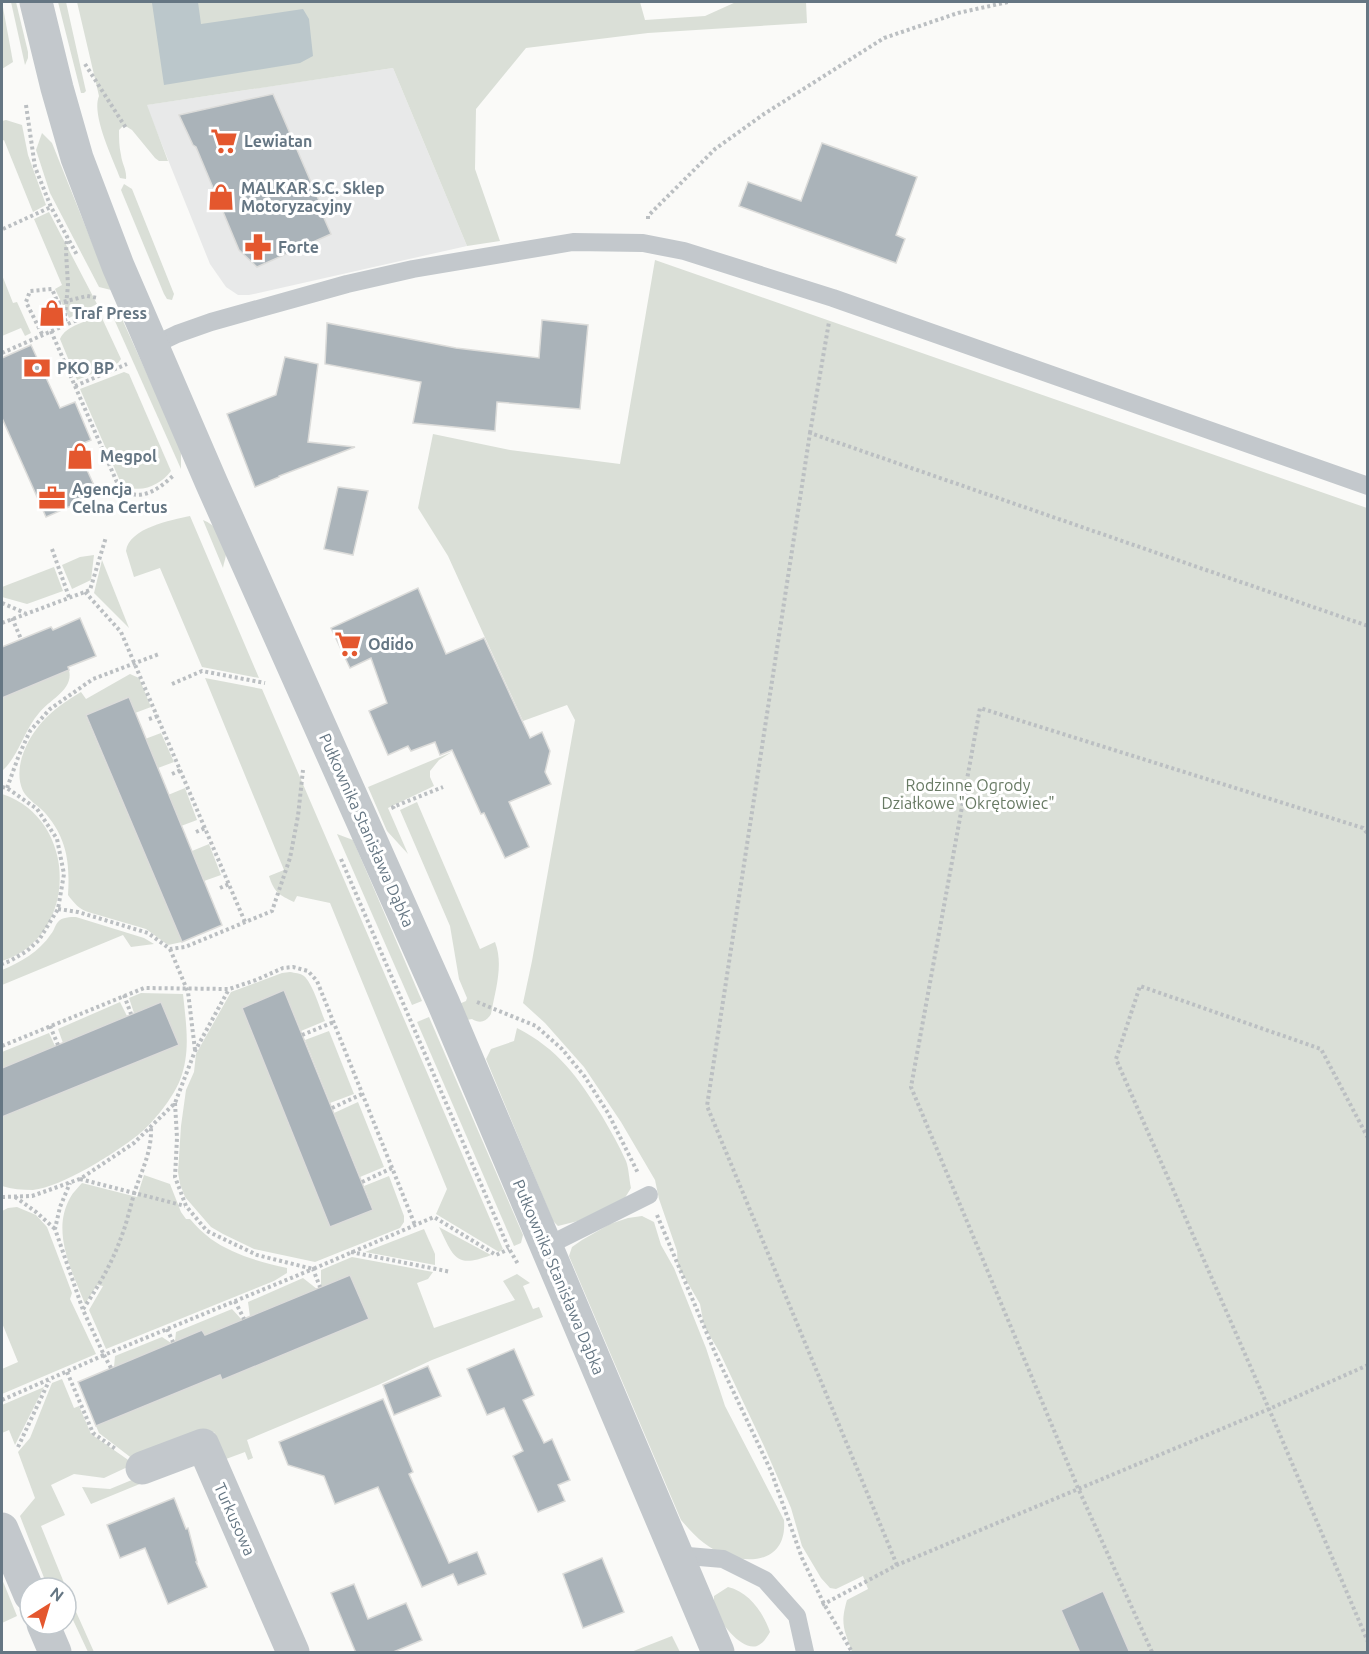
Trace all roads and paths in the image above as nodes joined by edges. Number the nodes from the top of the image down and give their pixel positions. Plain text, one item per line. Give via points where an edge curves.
1 (36, 2) edge
2 (1008, 2) edge
3 (85, 63) dead end
4 (126, 128) dead end
5 (31, 132) dead end
6 (51, 207) junction
7 (3, 229) dead end
8 (68, 237) junction
9 (644, 243) junction
10 (82, 263) dead end
11 (98, 291) dead end
12 (100, 298) junction
13 (833, 298) junction
14 (67, 300) junction
15 (58, 303) junction
16 (64, 317) junction
17 (68, 324) junction
18 (51, 331) junction
19 (42, 334) junction
20 (2, 353) edge
21 (140, 355) junction
22 (75, 386) junction
23 (810, 433) junction
24 (177, 472) dead end
25 (1368, 486) edge
26 (106, 537) dead end
27 (52, 549) dead end
28 (85, 592) junction
29 (69, 597) junction
30 (2, 603) edge
31 (26, 613) junction
32 (12, 618) junction
33 (2, 623) edge
34 (1368, 626) edge
35 (21, 639) dead end
36 (159, 654) dead end
37 (135, 663) junction
38 (266, 683) dead end
39 (172, 684) dead end
40 (158, 716) junction
41 (149, 719) dead end
42 (181, 770) junction
43 (303, 770) dead end
44 (172, 774) dead end
45 (443, 787) dead end
46 (4, 788) edge
47 (397, 816) dead end
48 (205, 828) junction
49 (196, 832) dead end
50 (1368, 834) edge
51 (229, 884) junction
52 (220, 888) dead end
53 (58, 909) junction
54 (245, 922) junction
55 (170, 949) junction
56 (2, 964) edge
57 (186, 988) junction
58 (229, 989) junction
59 (124, 995) junction
60 (476, 1001) dead end
61 (131, 1014) dead end
62 (334, 1023) junction
63 (50, 1026) junction
64 (302, 1035) dead end
65 (58, 1045) dead end
66 (2, 1046) edge
67 (195, 1051) junction
68 (362, 1095) junction
69 (175, 1103) junction
70 (332, 1108) dead end
71 (151, 1127) junction
72 (1368, 1138) edge
73 (392, 1168) junction
74 (80, 1179) junction
75 (70, 1182) junction
76 (362, 1182) dead end
77 (134, 1194) junction
78 (649, 1195) junction
79 (14, 1196) junction
80 (2, 1197) edge
81 (186, 1206) junction
82 (415, 1225) junction
83 (55, 1229) junction
84 (547, 1246) junction
85 (509, 1249) dead end
86 (351, 1252) junction
87 (313, 1269) junction
88 (451, 1272) dead end
89 (320, 1287) dead end
90 (235, 1301) junction
91 (83, 1310) junction
92 (244, 1319) dead end
93 (167, 1329) junction
94 (173, 1342) dead end
95 (104, 1356) junction
96 (1368, 1365) edge
97 (111, 1368) dead end
98 (67, 1372) junction
99 (50, 1380) junction
100 (2, 1400) edge
101 (1269, 1409) junction
102 (18, 1447) dead end
103 (142, 1468) joint
104 (1078, 1488) junction
105 (2, 1529) edge
106 (676, 1556) junction
107 (897, 1565) junction
108 (22, 1576) edge
109 (824, 1604) junction
110 (797, 1616) junction
111 (48, 1636) edge
112 (1368, 1642) edge
113 (55, 1653) edge
114 (293, 1653) edge
115 (718, 1653) edge
116 (805, 1653) edge
117 (852, 1653) edge
118 (1152, 1653) edge

1 - 21 street, Pułkownika Stanisława Dąbka via 77,158 118,266
2 - 9 path via 958,13 884,38 764,114 715,149 648,216
3 - 4 path
5 - 6 path via 35,167
6 - 7 path
6 - 8 path
8 - 10 path
8 - 14 path
9 - 13 lane via 684,250
9 - 21 lane via 573,242 413,269 211,322 177,334
11 - 12 path
12 - 14 path
12 - 17 path via 103,306
13 - 23 path
13 - 25 lane
14 - 15 path
14 - 16 path
15 - 16 path
15 - 19 path via 52,289 30,291 26,302
16 - 17 path
17 - 18 path
18 - 19 path
18 - 22 path
19 - 20 path
21 - 22 path
21 - 84 street, Pułkownika Stanisława Dąbka via 411,930
22 - 24 path via 119,487 130,494 144,494 164,485
23 - 34 path
23 - 107 path via 706,1106
26 - 28 path via 90,590
27 - 29 path
28 - 29 path
28 - 37 path via 121,632
29 - 31 path
30 - 31 path
31 - 32 path
32 - 33 path
32 - 35 path
36 - 37 path
37 - 40 path
37 - 46 path via 93,679 50,709 30,731
38 - 39 path via 202,671
40 - 41 path
40 - 42 path
42 - 44 path
42 - 48 path
43 - 54 path via 290,858 272,911
45 - 47 path via 393,807
46 - 53 path via 37,809 57,838 64,874
48 - 49 path
48 - 51 path
50 - 104 path via 1363,828 980,708 910,1087
51 - 52 path
51 - 54 path
53 - 55 path via 148,933
53 - 56 path via 39,940
54 - 55 path
55 - 57 path
57 - 58 path
57 - 59 path via 144,988
57 - 67 path
58 - 62 path via 284,968 308,971 317,981
58 - 67 path
59 - 61 path
59 - 63 path
60 - 78 path via 536,1026 562,1049 608,1113
62 - 64 path
62 - 68 path
63 - 65 path
63 - 66 path
67 - 69 path
68 - 70 path
68 - 73 path
69 - 71 path
69 - 81 path via 175,1177
71 - 74 path
71 - 77 path via 152,1142
72 - 101 path via 1321,1049 1140,986 1116,1059
73 - 76 path
73 - 82 path
74 - 75 path
74 - 77 path
75 - 79 path via 32,1196
75 - 83 path
77 - 81 path
77 - 91 path via 122,1236
78 - 84 lane
78 - 109 path via 716,1355 771,1470 802,1558
79 - 80 path
79 - 83 path
81 - 87 path via 207,1231 257,1255
82 - 85 path via 434,1217 496,1255
82 - 86 path
83 - 91 path
84 - 106 street, Pułkownika Stanisława Dąbka
86 - 87 path
86 - 88 path
87 - 89 path
87 - 90 path
90 - 92 path
90 - 93 path
91 - 95 path
93 - 94 path
93 - 95 path
95 - 97 path
95 - 98 path
96 - 101 path
98 - 99 path
98 - 103 path via 93,1432
99 - 100 path
99 - 102 path
101 - 104 path
101 - 112 path
103 - 114 street, Turkusowa via 203,1445
104 - 107 path
104 - 118 path
105 - 108 street
106 - 110 lane via 723,1559 765,1580
106 - 115 street, Pułkownika Stanisława Dąbka
107 - 109 path
109 - 110 path
109 - 117 path
110 - 116 lane
111 - 113 street

